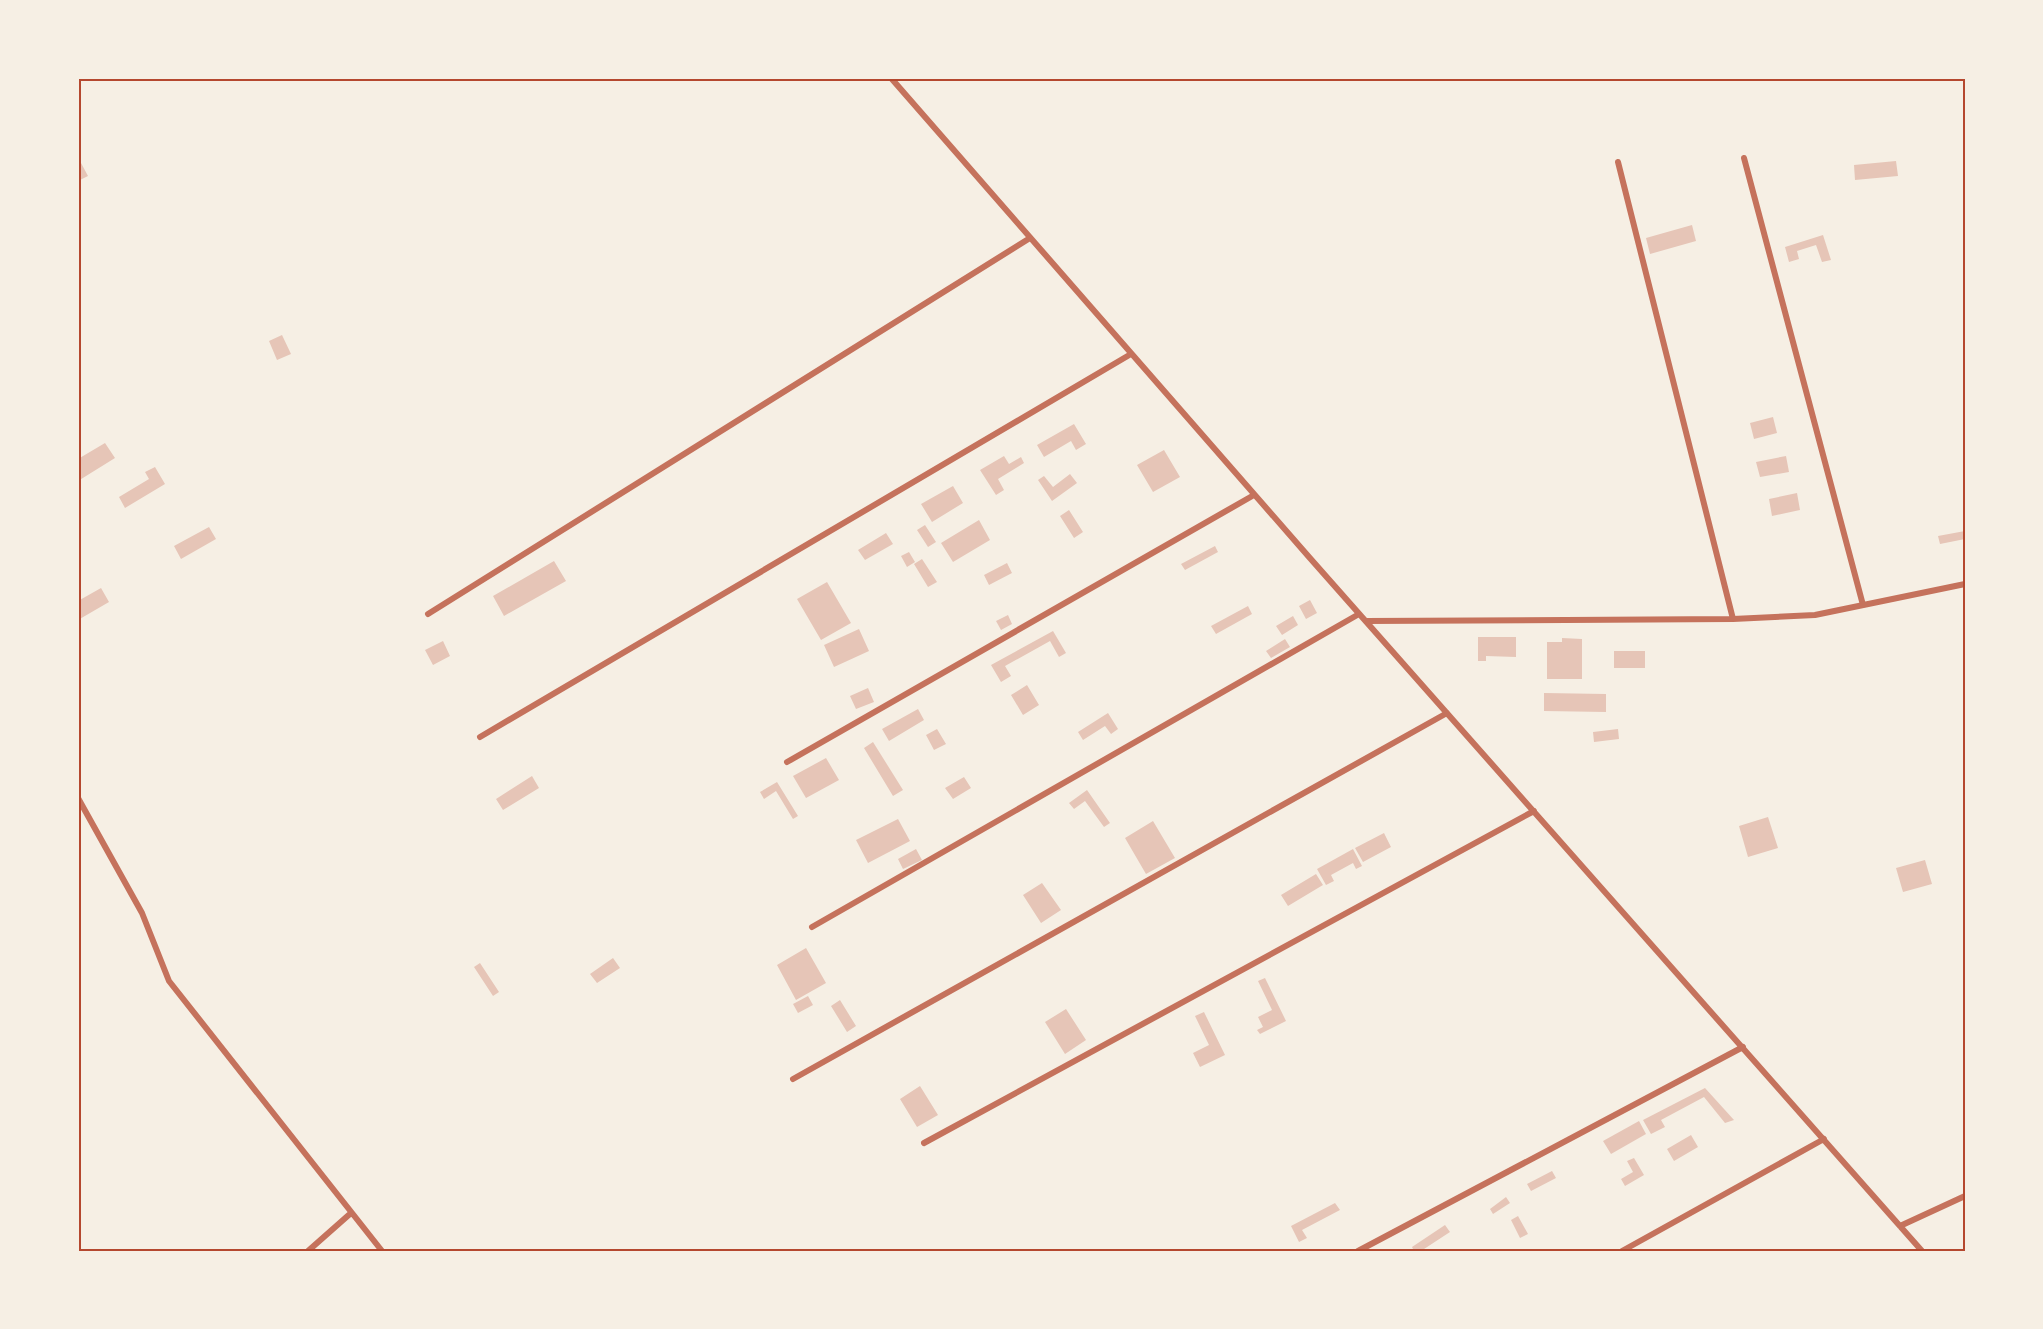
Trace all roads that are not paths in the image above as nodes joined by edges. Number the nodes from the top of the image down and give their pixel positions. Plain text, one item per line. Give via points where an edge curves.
1 (891, 78) edge
2 (1744, 158) dead end
3 (1618, 162) dead end
4 (1030, 238) junction
5 (1131, 354) junction
6 (1254, 495) junction
7 (1965, 584) edge
8 (1863, 605) junction
9 (428, 614) dead end
10 (1359, 614) junction
11 (1733, 619) junction
12 (1366, 621) junction
13 (1447, 712) junction
14 (480, 737) dead end
15 (787, 762) dead end
16 (78, 798) edge
17 (1534, 811) junction
18 (812, 927) dead end
19 (1743, 1047) junction
20 (793, 1079) dead end
21 (1824, 1139) junction
22 (924, 1143) dead end
23 (1965, 1196) edge
24 (351, 1213) junction
25 (1900, 1226) junction
26 (308, 1251) edge
27 (382, 1251) edge
28 (1358, 1251) edge
29 (1622, 1251) edge
30 (1922, 1251) edge

1 - 4 street
2 - 8 street
3 - 11 street
4 - 5 street
4 - 9 street
5 - 6 street
5 - 14 street
6 - 10 street
6 - 15 street
7 - 8 street
8 - 11 street via 1815,615
10 - 12 street
10 - 18 street
11 - 12 street
12 - 13 street
13 - 17 street
13 - 20 street
16 - 24 street via 142,914 169,981
17 - 19 street
17 - 22 street
19 - 21 street
19 - 28 street
21 - 25 street
21 - 29 street
23 - 25 street
24 - 26 street
24 - 27 street
25 - 30 street

